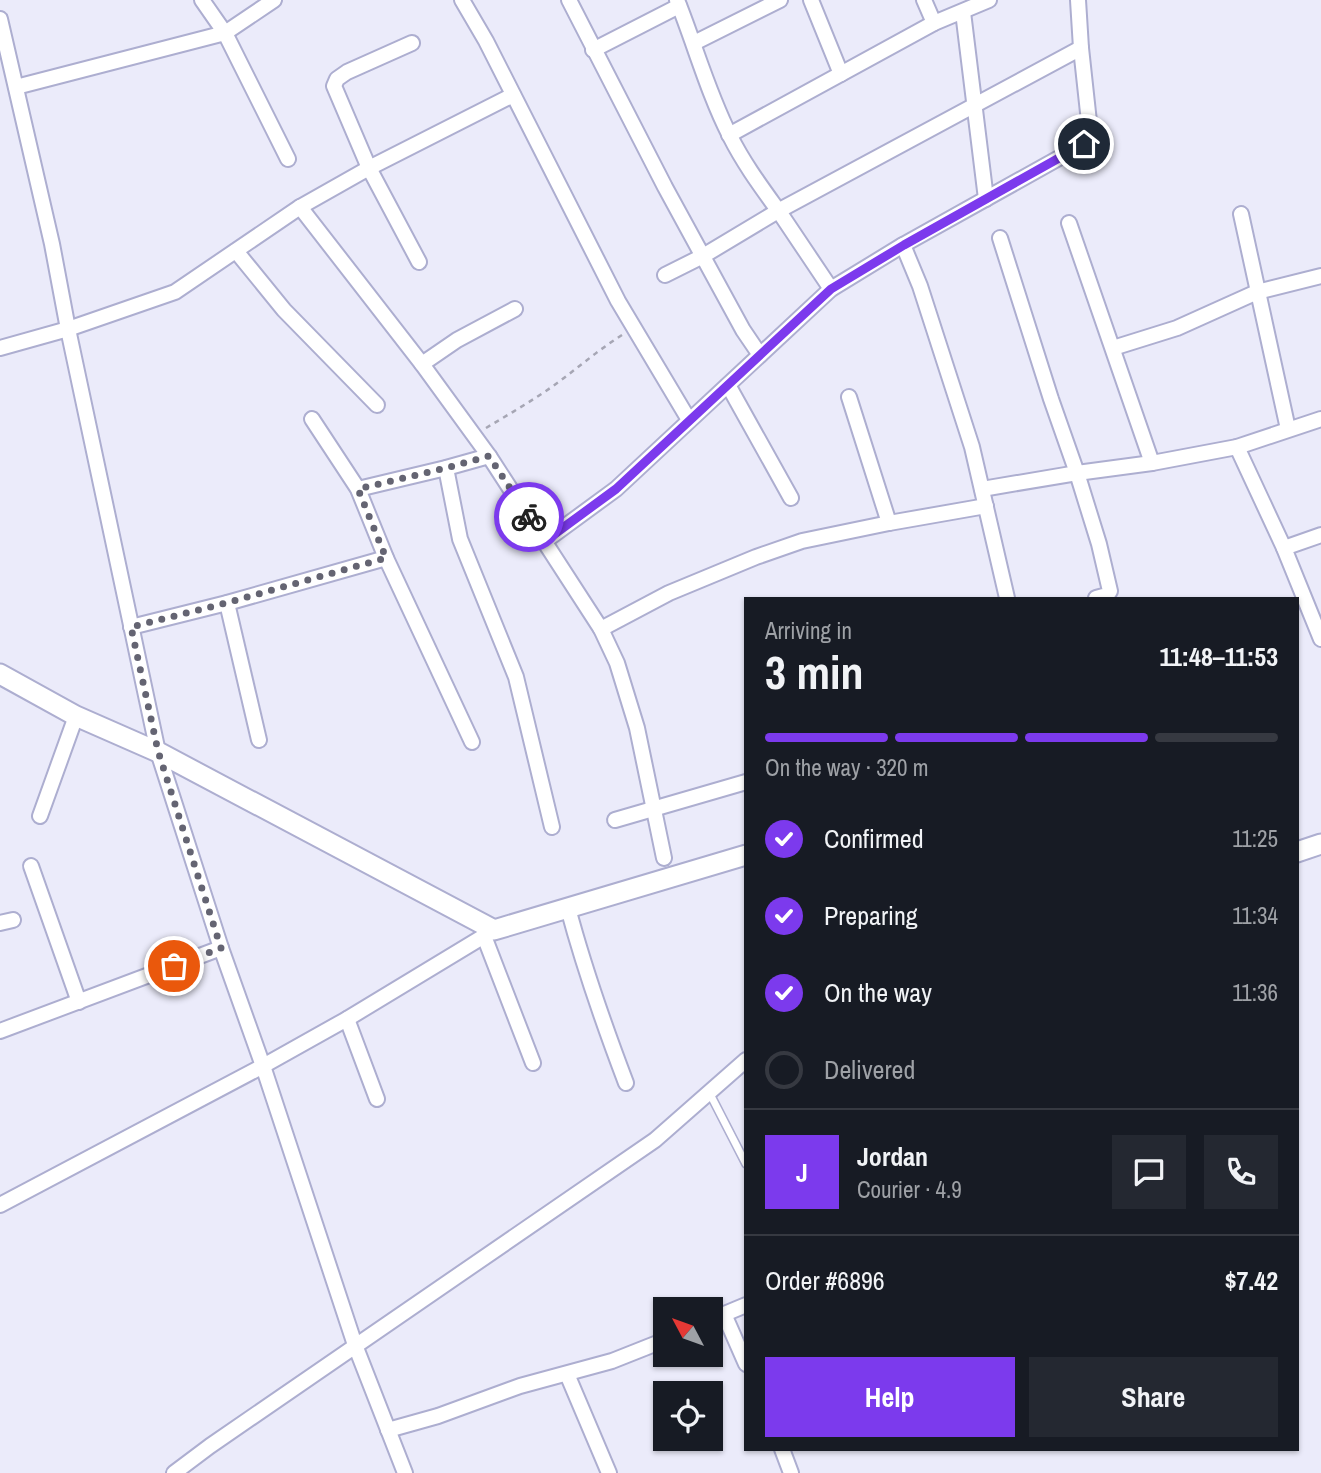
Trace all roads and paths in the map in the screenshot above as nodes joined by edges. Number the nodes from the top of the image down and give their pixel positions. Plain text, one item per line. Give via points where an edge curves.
1 (202, 0) edge
2 (274, 0) edge
3 (462, 0) edge
4 (569, 0) edge
5 (780, 0) edge
6 (811, 0) edge
7 (924, 0) edge
8 (989, 0) edge
9 (1078, 0) edge
10 (678, 3) edge
11 (963, 12) junction
12 (0, 19) edge
13 (934, 23) junction
14 (225, 33) junction
15 (412, 43) dead end
16 (694, 43) junction
17 (1081, 48) junction
18 (593, 50) junction
19 (841, 74) junction
20 (16, 87) junction
21 (513, 95) junction
22 (975, 104) junction
23 (729, 135) junction
24 (288, 159) dead end
25 (369, 168) junction
26 (986, 199) junction
27 (300, 207) junction
28 (778, 211) junction
29 (1241, 214) dead end
30 (1069, 223) dead end
31 (1000, 238) dead end
32 (904, 245) junction
33 (236, 251) junction
34 (703, 256) junction
35 (419, 262) dead end
36 (665, 275) dead end
37 (1321, 276) edge
38 (831, 289) junction
39 (1257, 292) junction
40 (515, 309) dead end
41 (634, 327) junction
42 (68, 329) junction
43 (0, 348) edge
44 (1113, 348) junction
45 (760, 355) junction
46 (422, 364) junction
47 (728, 385) junction
48 (849, 397) dead end
49 (377, 405) dead end
50 (312, 419) dead end
51 (1321, 419) edge
52 (689, 420) junction
53 (1288, 429) junction
54 (474, 435) junction
55 (1237, 447) junction
56 (489, 456) junction
57 (1152, 463) junction
58 (446, 468) junction
59 (1077, 473) junction
60 (358, 489) junction
61 (982, 489) junction
62 (791, 498) dead end
63 (986, 506) junction
64 (889, 523) junction
65 (1321, 535) edge
66 (545, 541) junction
67 (1284, 548) junction
68 (386, 558) junction
69 (1007, 597) edge
70 (1099, 597) edge
71 (226, 603) junction
72 (1318, 622) edge
73 (131, 627) junction
74 (601, 629) junction
75 (1321, 639) edge
76 (0, 674) edge
77 (76, 716) junction
78 (259, 740) dead end
79 (472, 742) dead end
80 (158, 751) junction
81 (744, 783) edge
82 (654, 810) junction
83 (40, 816) dead end
84 (615, 820) dead end
85 (552, 827) dead end
86 (1321, 844) edge
87 (1299, 851) edge
88 (744, 857) edge
89 (664, 858) dead end
90 (31, 866) dead end
91 (568, 908) junction
92 (489, 933) junction
93 (221, 948) junction
94 (79, 1002) junction
95 (347, 1019) junction
96 (0, 1031) edge
97 (744, 1062) edge
98 (533, 1063) dead end
99 (262, 1066) junction
100 (626, 1083) dead end
101 (709, 1091) junction
102 (377, 1100) dead end
103 (744, 1160) edge
104 (0, 1205) edge
105 (744, 1306) edge
106 (723, 1315) edge
107 (723, 1327) edge
108 (653, 1345) edge
109 (355, 1346) junction
110 (744, 1361) edge
111 (567, 1374) junction
112 (388, 1430) junction
113 (783, 1451) edge
114 (174, 1473) edge
115 (405, 1473) edge
116 (609, 1473) edge
117 (791, 1473) edge

1 - 14 street
2 - 14 street
3 - 21 street
4 - 18 street
5 - 16 street
6 - 19 street
7 - 13 street
8 - 11 street
9 - 17 street
10 - 16 street
10 - 18 street
11 - 13 street
11 - 22 street
12 - 20 street
13 - 19 street
14 - 20 street
14 - 24 street
15 - 25 street via 347,72 334,86
16 - 23 street
17 - 22 street
17 - 26 street via 1088,138
18 - 34 street
19 - 23 street
20 - 42 street
21 - 25 street
21 - 41 street
22 - 26 street
22 - 28 street
23 - 28 street
25 - 27 street
25 - 35 street
26 - 32 street
27 - 33 street
27 - 46 street
28 - 34 street
28 - 38 street
29 - 39 street
30 - 44 street
31 - 59 street
32 - 38 street
32 - 61 street via 951,380
33 - 42 street via 175,292
33 - 49 street via 284,310
34 - 36 street
34 - 45 street
37 - 39 street
38 - 45 street
39 - 44 street via 1177,328
39 - 53 street
40 - 46 street
41 - 52 street
41 - 54 path via 530,402
42 - 43 street
42 - 73 street
44 - 57 street
45 - 47 street
46 - 54 street
47 - 52 street
47 - 62 street
48 - 64 street
50 - 60 street
51 - 53 street
52 - 66 street via 616,489
53 - 55 street
54 - 56 street
55 - 57 street
55 - 67 street
56 - 58 street
56 - 66 street
57 - 59 street
58 - 60 street
58 - 85 street via 460,538 516,677
59 - 61 street
59 - 70 street via 1109,584 1109,594
60 - 68 street
61 - 63 street
63 - 64 street
63 - 69 street
64 - 74 street via 802,541 756,557 669,593
65 - 67 street
66 - 74 street
67 - 72 street
68 - 71 street
68 - 79 street
71 - 73 street
71 - 78 street
72 - 75 street
73 - 80 street
74 - 82 street via 637,728
76 - 77 street
77 - 80 street
77 - 83 street
80 - 92 street
80 - 93 street
81 - 82 street
82 - 84 street
82 - 89 street
86 - 87 street
88 - 91 street
90 - 94 street
91 - 92 street
91 - 100 street
92 - 95 street
92 - 98 street
93 - 94 street
93 - 99 street
94 - 96 street
95 - 99 street
95 - 102 street
97 - 101 street
99 - 104 street
99 - 109 street
101 - 103 lane
101 - 109 street via 655,1140
105 - 106 street
107 - 110 street
108 - 111 street
109 - 112 street
109 - 114 street
111 - 112 street
111 - 116 street
112 - 115 street
113 - 117 street

